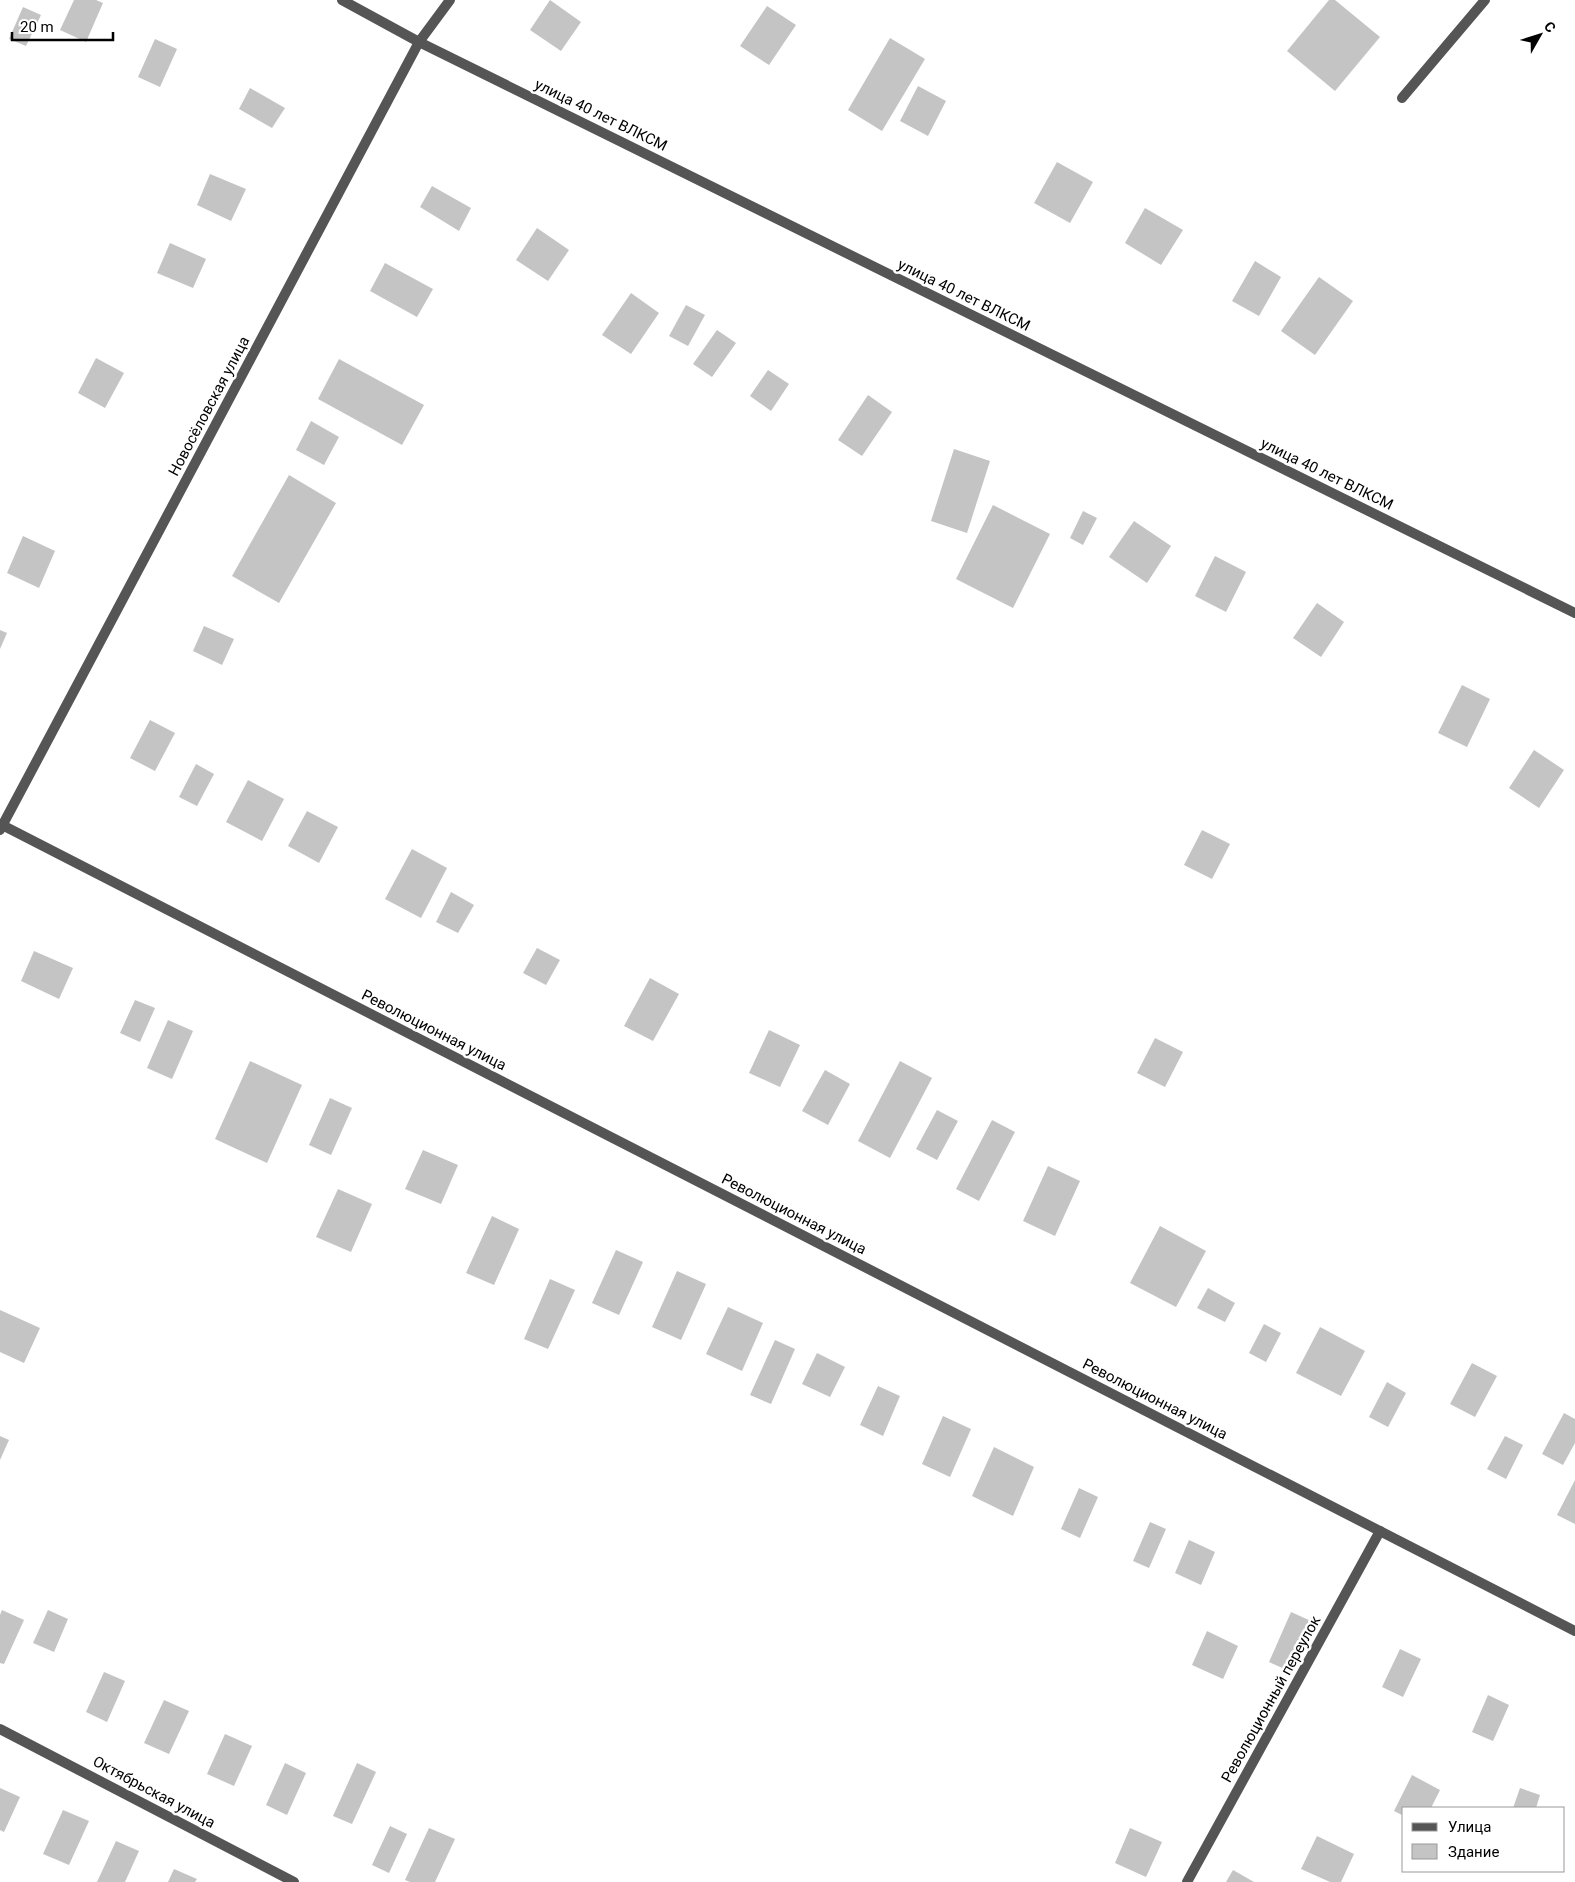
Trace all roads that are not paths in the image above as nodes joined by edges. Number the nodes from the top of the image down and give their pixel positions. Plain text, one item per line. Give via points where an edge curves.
1 (342, 0) edge
2 (450, 0) edge
3 (1485, 0) edge
4 (419, 42) junction
5 (1402, 98) dead end
6 (1575, 613) edge
7 (1, 827) edge
8 (1380, 1532) junction
9 (1575, 1631) edge
10 (0, 1729) edge
11 (294, 1882) edge
12 (1187, 1882) edge

1 - 4 street, улица 40 лет ВЛКСМ
2 - 4 street, Новосёловская улица
3 - 5 street
4 - 6 street, улица 40 лет ВЛКСМ
4 - 7 street, Новосёловская улица
7 - 8 street, Революционная улица
8 - 9 street, Революционная улица
8 - 12 street, Революционный переулок
10 - 11 street, Октябрьская улица

